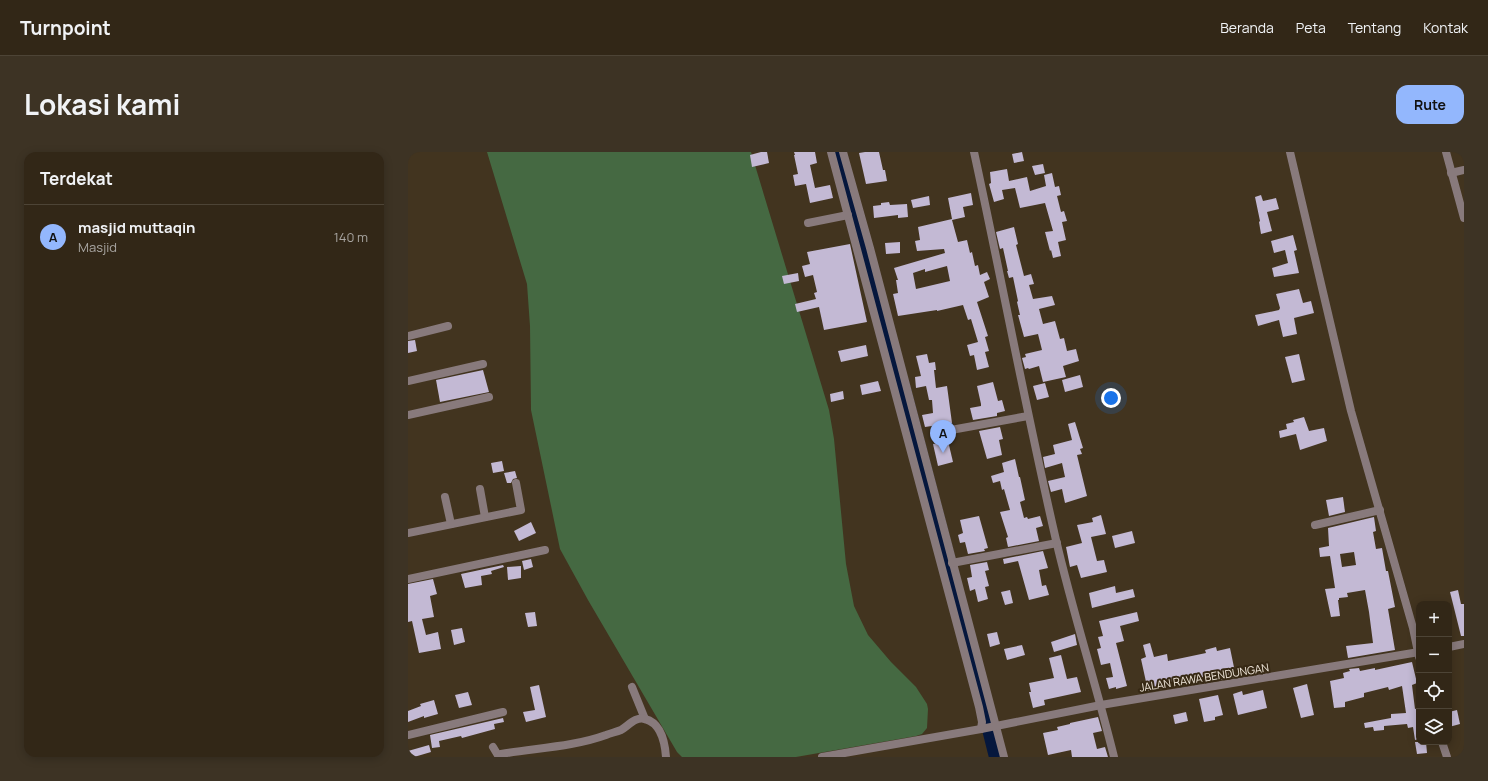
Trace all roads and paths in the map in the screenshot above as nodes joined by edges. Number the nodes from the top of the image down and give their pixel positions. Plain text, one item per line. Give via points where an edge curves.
1 (831, 152) edge
2 (843, 152) edge
3 (974, 152) edge
4 (1290, 152) edge
5 (1446, 152) edge
6 (1464, 170) edge
7 (1451, 172) junction
8 (1463, 213) edge
9 (848, 215) junction
10 (808, 223) dead end
11 (448, 326) dead end
12 (408, 336) edge
13 (483, 364) dead end
14 (408, 381) edge
15 (489, 397) dead end
16 (408, 415) edge
17 (1028, 416) junction
18 (940, 432) dead end
19 (516, 483) dead end
20 (480, 489) dead end
21 (445, 497) dead end
22 (1380, 510) junction
23 (485, 517) junction
24 (451, 524) junction
25 (1315, 525) dead end
26 (408, 531) edge
27 (1057, 543) junction
28 (545, 550) dead end
29 (952, 563) junction
30 (408, 579) edge
31 (1416, 641) edge
32 (1464, 644) edge
33 (1452, 646) edge
34 (1416, 654) edge
35 (632, 687) dead end
36 (1101, 705) junction
37 (503, 712) dead end
38 (645, 719) junction
39 (995, 727) junction
40 (982, 729) junction
41 (408, 735) edge
42 (1443, 745) edge
43 (493, 747) dead end
44 (499, 757) edge
45 (666, 757) edge
46 (822, 757) edge
47 (1004, 757) edge
48 (1114, 757) edge
49 (1447, 757) edge

1 - 9 street
2 - 29 street
3 - 17 street
4 - 22 street via 1351,411
5 - 7 street
6 - 7 street
7 - 8 street
9 - 10 street
9 - 40 street via 979,707
11 - 12 street
13 - 14 street
15 - 16 street
17 - 18 street
17 - 27 street
19 - 23 street via 521,510
20 - 23 street
21 - 24 street
22 - 25 street
22 - 31 street
23 - 24 street
24 - 26 street
27 - 29 street
27 - 36 street
28 - 30 street
29 - 39 street
32 - 33 street
34 - 36 street, JALAN RAWA BENDUNGAN
35 - 38 street
36 - 39 street, JALAN RAWA BENDUNGAN
36 - 48 street
37 - 41 street
38 - 44 street via 641,718 602,736 500,754
38 - 45 street via 654,724 662,737
39 - 40 street, JALAN RAWA BENDUNGAN
39 - 47 street
40 - 46 street, JALAN RAWA BENDUNGAN
42 - 49 street
43 - 44 street

